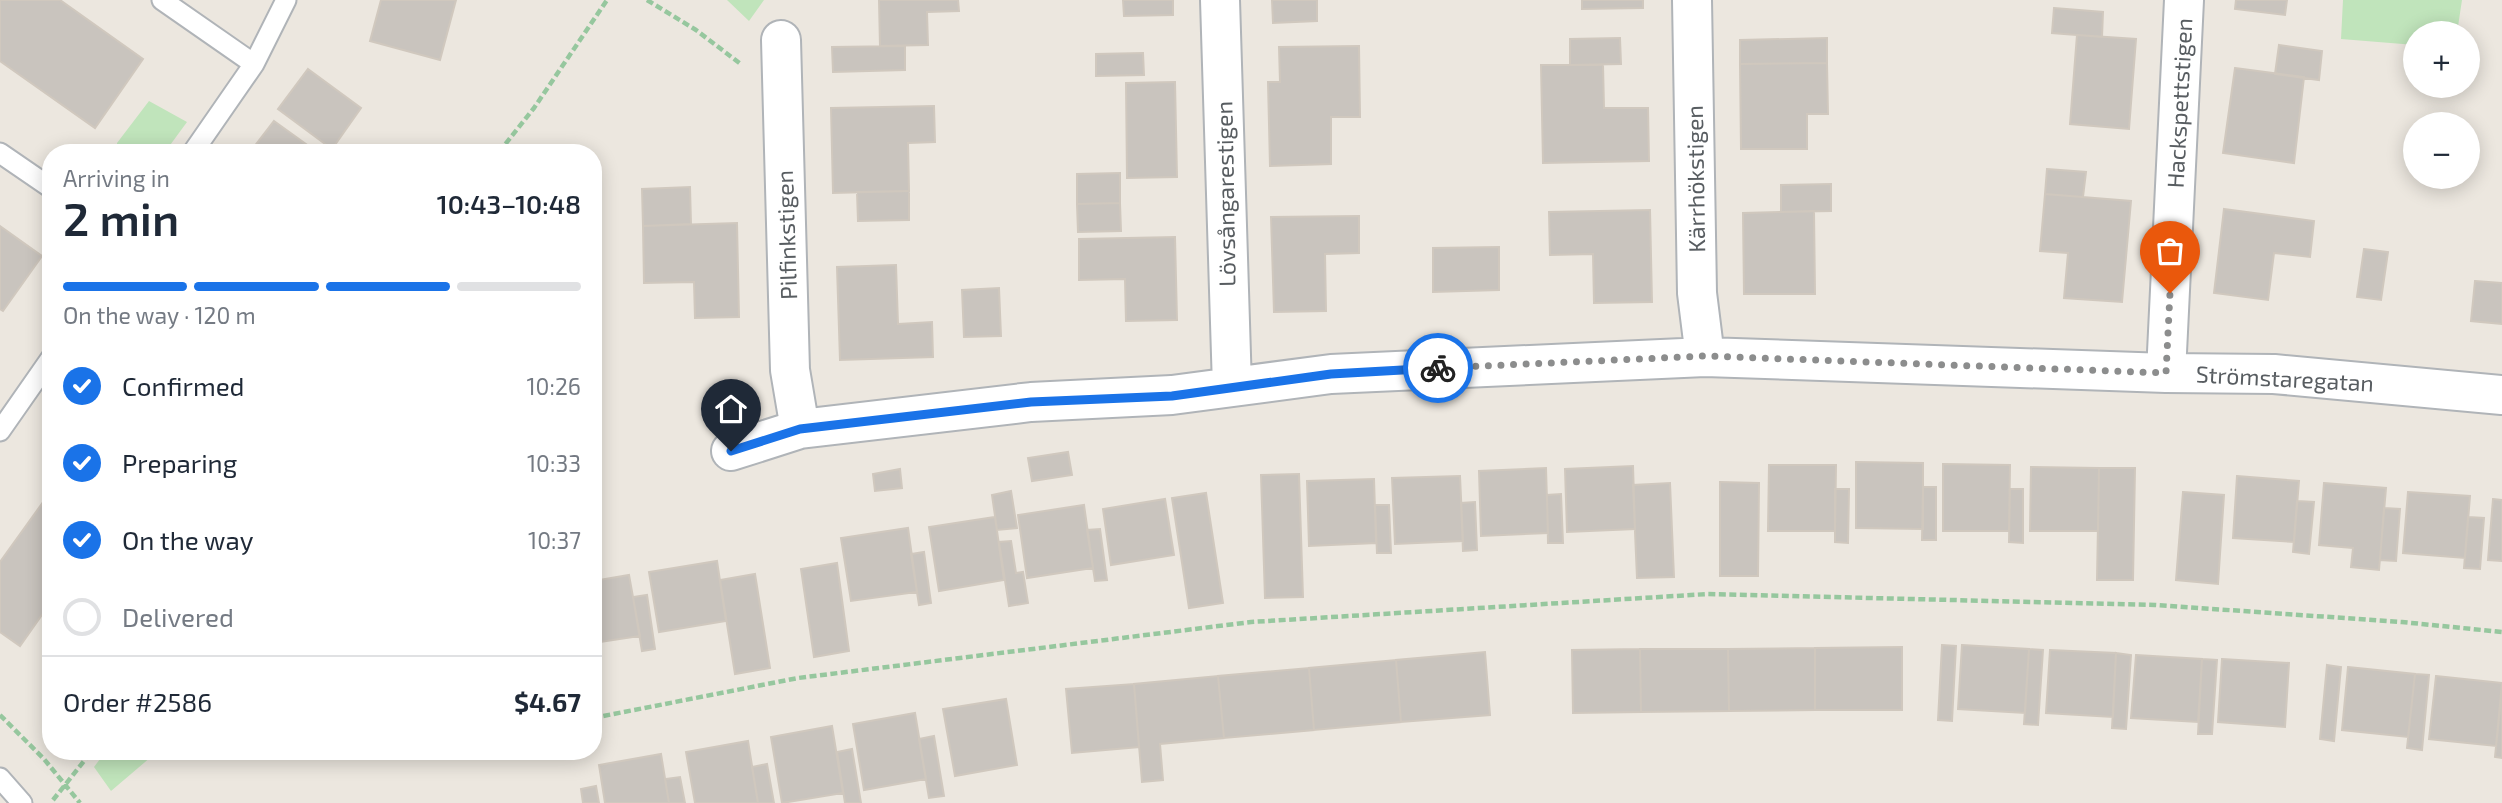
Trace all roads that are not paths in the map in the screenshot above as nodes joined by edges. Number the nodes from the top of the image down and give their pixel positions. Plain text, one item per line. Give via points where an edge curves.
1 (162, 0) edge
2 (286, 0) edge
3 (1220, 0) edge
4 (1692, 0) edge
5 (2184, 0) edge
6 (781, 40) dead end
7 (254, 64) junction
8 (199, 144) edge
9 (0, 153) edge
10 (42, 182) edge
11 (1705, 356) junction
12 (42, 369) edge
13 (2166, 373) junction
14 (1232, 387) junction
15 (2502, 395) edge
16 (4, 418) edge
17 (800, 429) junction
18 (731, 451) dead end
19 (0, 778) edge
20 (22, 803) edge

1 - 7 lane
2 - 7 lane
3 - 14 street, Lövsångarestigen
4 - 11 street, Kärrhökstigen via 1697,293
5 - 13 street, Hackspettstigen
6 - 17 street, Pilfinkstigen via 790,370
7 - 8 lane
9 - 10 lane
11 - 13 street, Strömstaregatan
11 - 14 street, Strömstaregatan via 1331,374
12 - 16 lane
13 - 15 street, Strömstaregatan via 2274,374
14 - 17 street, Strömstaregatan via 1172,396 1031,402
17 - 18 street, Strömstaregatan
19 - 20 lane

